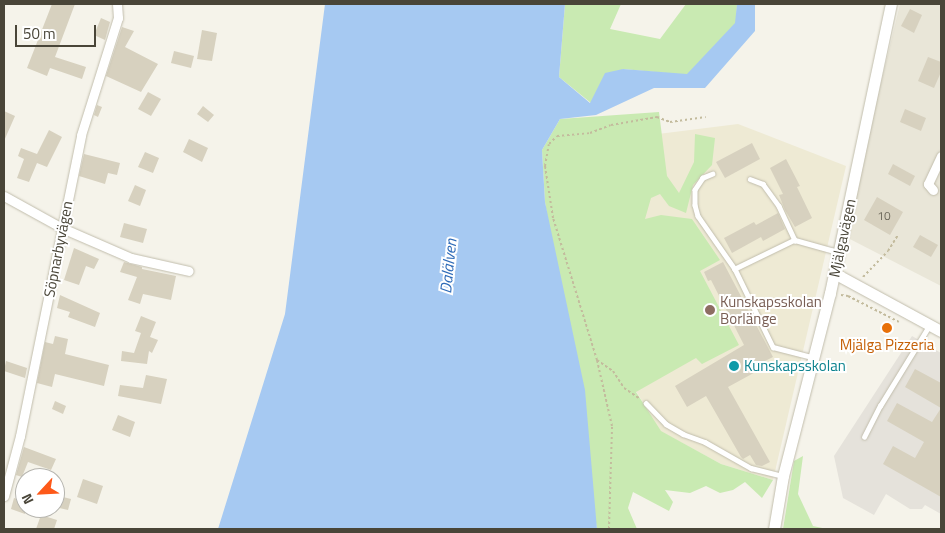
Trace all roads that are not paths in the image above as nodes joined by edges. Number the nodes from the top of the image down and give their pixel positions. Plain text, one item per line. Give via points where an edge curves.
1 (118, 4) edge
2 (891, 4) edge
3 (941, 156) edge
4 (713, 174) dead end
5 (750, 179) dead end
6 (933, 190) dead end
7 (4, 196) edge
8 (62, 228) junction
9 (795, 240) junction
10 (838, 252) junction
11 (735, 269) junction
12 (189, 271) dead end
13 (834, 273) junction
14 (930, 325) junction
15 (941, 332) edge
16 (815, 358) junction
17 (646, 403) road end
18 (864, 437) dead end
19 (783, 476) junction
20 (4, 496) edge
21 (774, 529) edge

1 - 8 street, Söpnarbyvägen via 118,18 81,135
2 - 10 street, Mjälgavägen
3 - 6 street via 928,184
4 - 11 lane via 703,178 695,190 695,204 698,216
5 - 9 lane via 763,184 779,206
7 - 8 street
8 - 12 street via 132,258
8 - 20 street, Söpnarbyvägen via 20,436
9 - 10 lane
9 - 11 lane
10 - 13 street, Mjälgavägen
11 - 16 lane via 773,347
13 - 14 street
13 - 16 street, Mjälgavägen
14 - 15 street
14 - 18 lane
16 - 19 street, Mjälgavägen
17 - 19 lane via 666,424 683,434 705,442 751,468
19 - 21 street, Mjälgavägen

